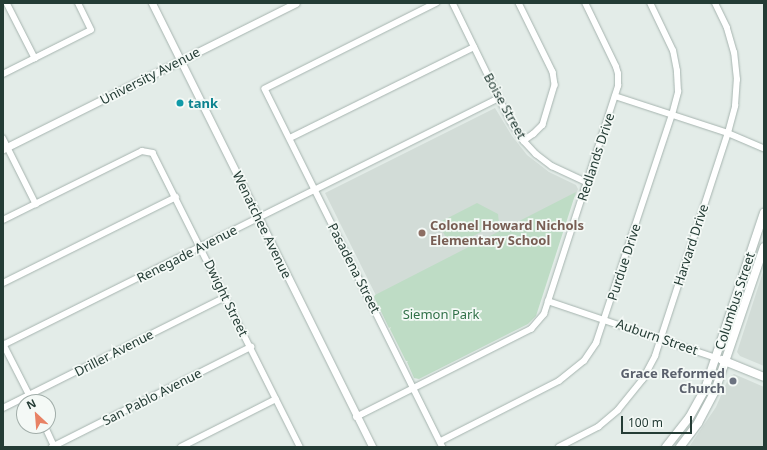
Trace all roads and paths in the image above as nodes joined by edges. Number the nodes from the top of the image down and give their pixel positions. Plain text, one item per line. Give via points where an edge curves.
1 (8, 3) edge
2 (78, 3) edge
3 (152, 3) edge
4 (296, 3) edge
5 (437, 3) edge
6 (453, 3) edge
7 (519, 3) edge
8 (584, 3) edge
9 (650, 3) edge
10 (715, 3) edge
11 (474, 47) junction
12 (35, 58) junction
13 (180, 61) junction
14 (3, 74) edge
15 (615, 96) junction
16 (499, 98) junction
17 (672, 115) junction
18 (728, 133) junction
19 (3, 138) edge
20 (290, 138) junction
21 (524, 141) junction
22 (5, 148) edge
23 (764, 148) edge
24 (587, 182) junction
25 (316, 190) junction
26 (176, 196) junction
27 (36, 204) junction
28 (764, 213) edge
29 (258, 218) junction
30 (3, 220) edge
31 (201, 247) junction
32 (764, 247) edge
33 (3, 283) edge
34 (226, 297) junction
35 (548, 301) junction
36 (605, 320) junction
37 (661, 338) junction
38 (3, 344) edge
39 (251, 348) junction
40 (716, 358) junction
41 (726, 362) junction
42 (764, 376) edge
43 (414, 388) junction
44 (28, 394) edge
45 (31, 394) edge
46 (276, 399) junction
47 (16, 402) edge
48 (3, 408) edge
49 (356, 417) junction
50 (48, 434) edge
51 (440, 441) junction
52 (54, 447) edge
53 (181, 447) edge
54 (300, 447) edge
55 (372, 447) edge
56 (443, 447) edge
57 (560, 447) edge
58 (666, 447) edge
59 (680, 447) edge

1 - 12 street
2 - 12 street via 91,30
3 - 13 street, Wenatchee Avenue
4 - 13 street, University Avenue
5 - 20 street, Pasadena Street via 265,88
6 - 11 street, Boise Street
7 - 21 street via 553,72 555,85 542,125
8 - 15 street, Redlands Drive via 618,74
9 - 17 street, Purdue Drive via 676,61 678,92
10 - 18 street, Harvard Drive via 731,41 736,66 735,106
11 - 16 street, Boise Street
11 - 20 street
12 - 14 street
13 - 22 street, University Avenue
13 - 29 street, Wenatchee Avenue
15 - 17 street
15 - 24 street, Redlands Drive
16 - 21 street, Boise Street
16 - 25 street, Renegade Avenue
17 - 18 street
17 - 36 street, Purdue Drive
18 - 23 street
18 - 37 street, Harvard Drive
19 - 22 street
20 - 25 street, Pasadena Street
21 - 24 street, Boise Street via 552,166
22 - 27 street
24 - 35 street, Redlands Drive
25 - 29 street, Renegade Avenue
25 - 43 street, Pasadena Street
26 - 27 street, Dwight Street via 156,156 149,151 142,151
26 - 31 street, Dwight Street
26 - 33 street
27 - 30 street
28 - 40 main road, Columbus Street
29 - 31 street, Renegade Avenue
29 - 49 street, Wenatchee Avenue
31 - 34 street, Dwight Street
31 - 38 street, Renegade Avenue
32 - 41 main road, Columbus Street
34 - 39 street, Dwight Street
34 - 45 street, Driller Avenue
35 - 36 street, Auburn Street
35 - 43 street, Redlands Drive via 540,320 531,329
36 - 37 street, Auburn Street
36 - 51 street, Purdue Drive via 591,352 568,376
37 - 40 street, Auburn Street
37 - 57 street, Harvard Drive via 649,368 627,401 598,427
38 - 44 street
39 - 46 street, Dwight Street
39 - 52 street, San Pablo Avenue
40 - 41 main road, Auburn Street
40 - 58 main road, Columbus Street via 699,402
41 - 42 main road, Auburn Street
41 - 59 main road, Columbus Street via 708,407
43 - 49 street, Redlands Drive
43 - 51 street, Pasadena Street
46 - 53 street
46 - 54 street, Dwight Street
47 - 48 street, Driller Avenue
49 - 55 street, Wenatchee Avenue
50 - 52 street
51 - 56 street, Pasadena Street

